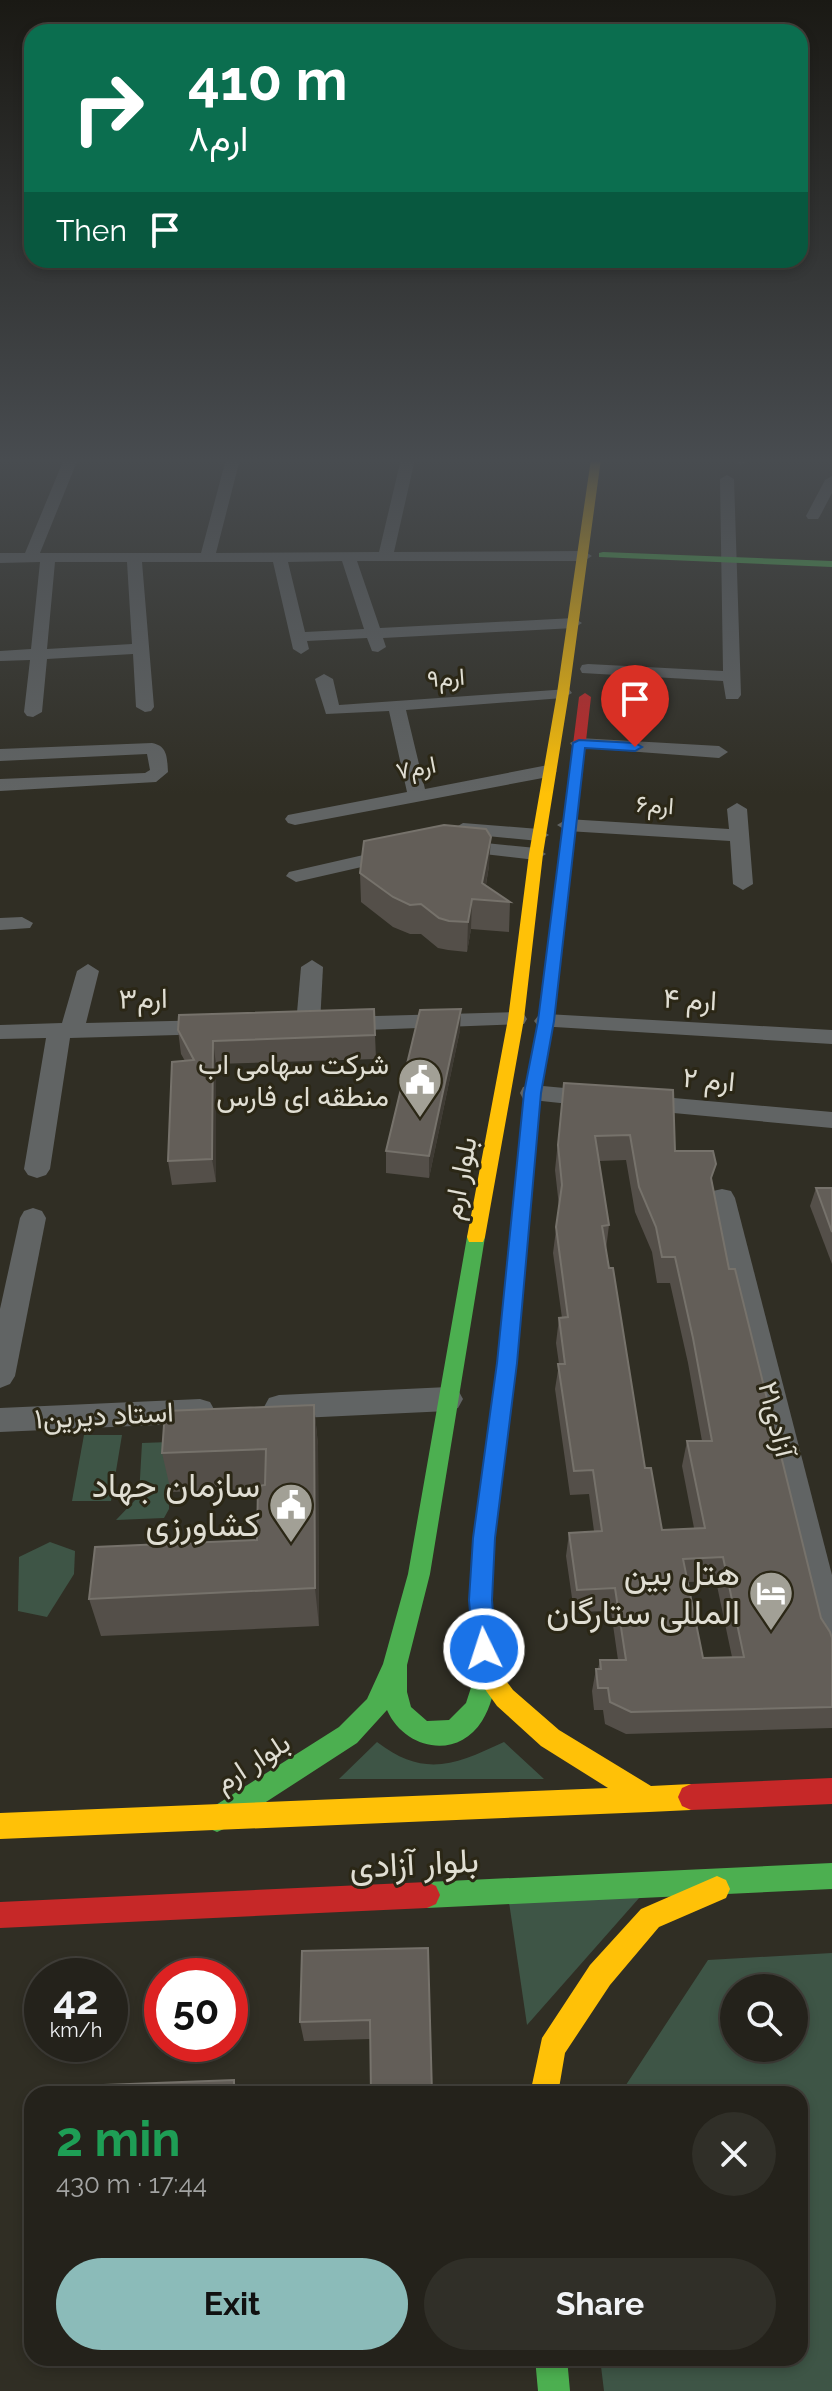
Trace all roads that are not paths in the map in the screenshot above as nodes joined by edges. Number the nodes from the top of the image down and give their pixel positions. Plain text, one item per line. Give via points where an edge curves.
1 (47, 571) edge
2 (135, 571) edge
3 (282, 571) edge
4 (353, 571) edge
5 (592, 571) edge
6 (729, 571) edge
7 (574, 623) junction
8 (377, 640) junction
9 (142, 649) junction
10 (41, 654) junction
11 (0, 656) edge
12 (589, 661) joint
13 (730, 676) junction
14 (324, 679) dead end
15 (732, 695) dead end
16 (563, 698) junction
17 (585, 704) junction
18 (396, 705) junction
19 (145, 707) dead end
20 (33, 712) dead end
21 (579, 743) junction
22 (0, 755) edge
23 (548, 771) junction
24 (721, 772) dead end
25 (0, 785) edge
26 (417, 794) junction
27 (737, 809) dead end
28 (295, 819) dead end
29 (567, 825) junction
30 (459, 828) edge
31 (739, 836) junction
32 (443, 845) edge
33 (538, 845) junction
34 (412, 851) edge
35 (296, 876) dead end
36 (743, 884) dead end
37 (312, 967) dead end
38 (88, 971) dead end
39 (516, 1019) junction
40 (546, 1021) junction
41 (230, 1026) edge
42 (65, 1030) junction
43 (0, 1032) edge
44 (832, 1037) edge
45 (532, 1093) junction
46 (832, 1120) edge
47 (37, 1169) dead end
48 (722, 1198) dead end
49 (33, 1218) dead end
50 (0, 1376) edge
51 (448, 1399) junction
52 (0, 1420) edge
53 (832, 1640) edge
54 (395, 1665) junction
55 (486, 1674) junction
56 (832, 1791) edge
57 (649, 1799) junction
58 (217, 1819) junction
59 (0, 1826) edge
60 (832, 1876) edge
61 (738, 1879) junction
62 (0, 1915) edge
63 (545, 2086) edge
64 (552, 2366) edge
65 (554, 2391) edge

1 - 10 street
2 - 9 street
3 - 8 street via 299,643
4 - 8 street
5 - 7 main road, بلوار ارم
6 - 13 street
7 - 8 street
7 - 16 main road, بلوار ارم
9 - 10 street
9 - 19 street
10 - 11 street
10 - 20 street
12 - 13 street
12 - 17 main road
13 - 15 street
14 - 18 street, ارم۹ via 332,710
16 - 17 main road
16 - 18 street, ارم۹
16 - 23 main road, بلوار ارم
17 - 21 main road
18 - 26 street
21 - 24 street via 719,742
21 - 29 main road
22 - 25 street via 152,748 158,754 159,772
23 - 26 street, ارم۷
23 - 33 main road, بلوار ارم
26 - 28 street, ارم۷
27 - 31 street
29 - 31 street, ارم۶
29 - 40 main road
30 - 33 street
31 - 36 street
32 - 33 street
33 - 39 main road, بلوار ارم
34 - 35 street
37 - 39 street via 300,1025
38 - 42 street
39 - 51 main road, بلوار ارم
40 - 44 street, ارم ۴
40 - 45 main road
41 - 42 street, ارم۳
42 - 43 street, ارم۳
42 - 47 street
45 - 46 street, ارم ۲
45 - 55 main road via 507,1363 484,1538
48 - 53 street, آزادی۲۱
49 - 50 street
51 - 52 street, استاد دیرین۱
51 - 54 main road, بلوار ارم via 419,1574
54 - 55 main road via 397,1707 418,1731 431,1735 445,1735 471,1718
54 - 58 main road, بلوار ارم via 376,1707 348,1735
55 - 57 main road via 550,1738
56 - 57 main road, بلوار آزادی
57 - 58 main road, بلوار آزادی
58 - 59 main road, بلوار آزادی
60 - 61 main road, بلوار آزادی
61 - 62 main road, بلوار آزادی
61 - 63 main road via 650,1918 600,1975 552,2048
64 - 65 main road

